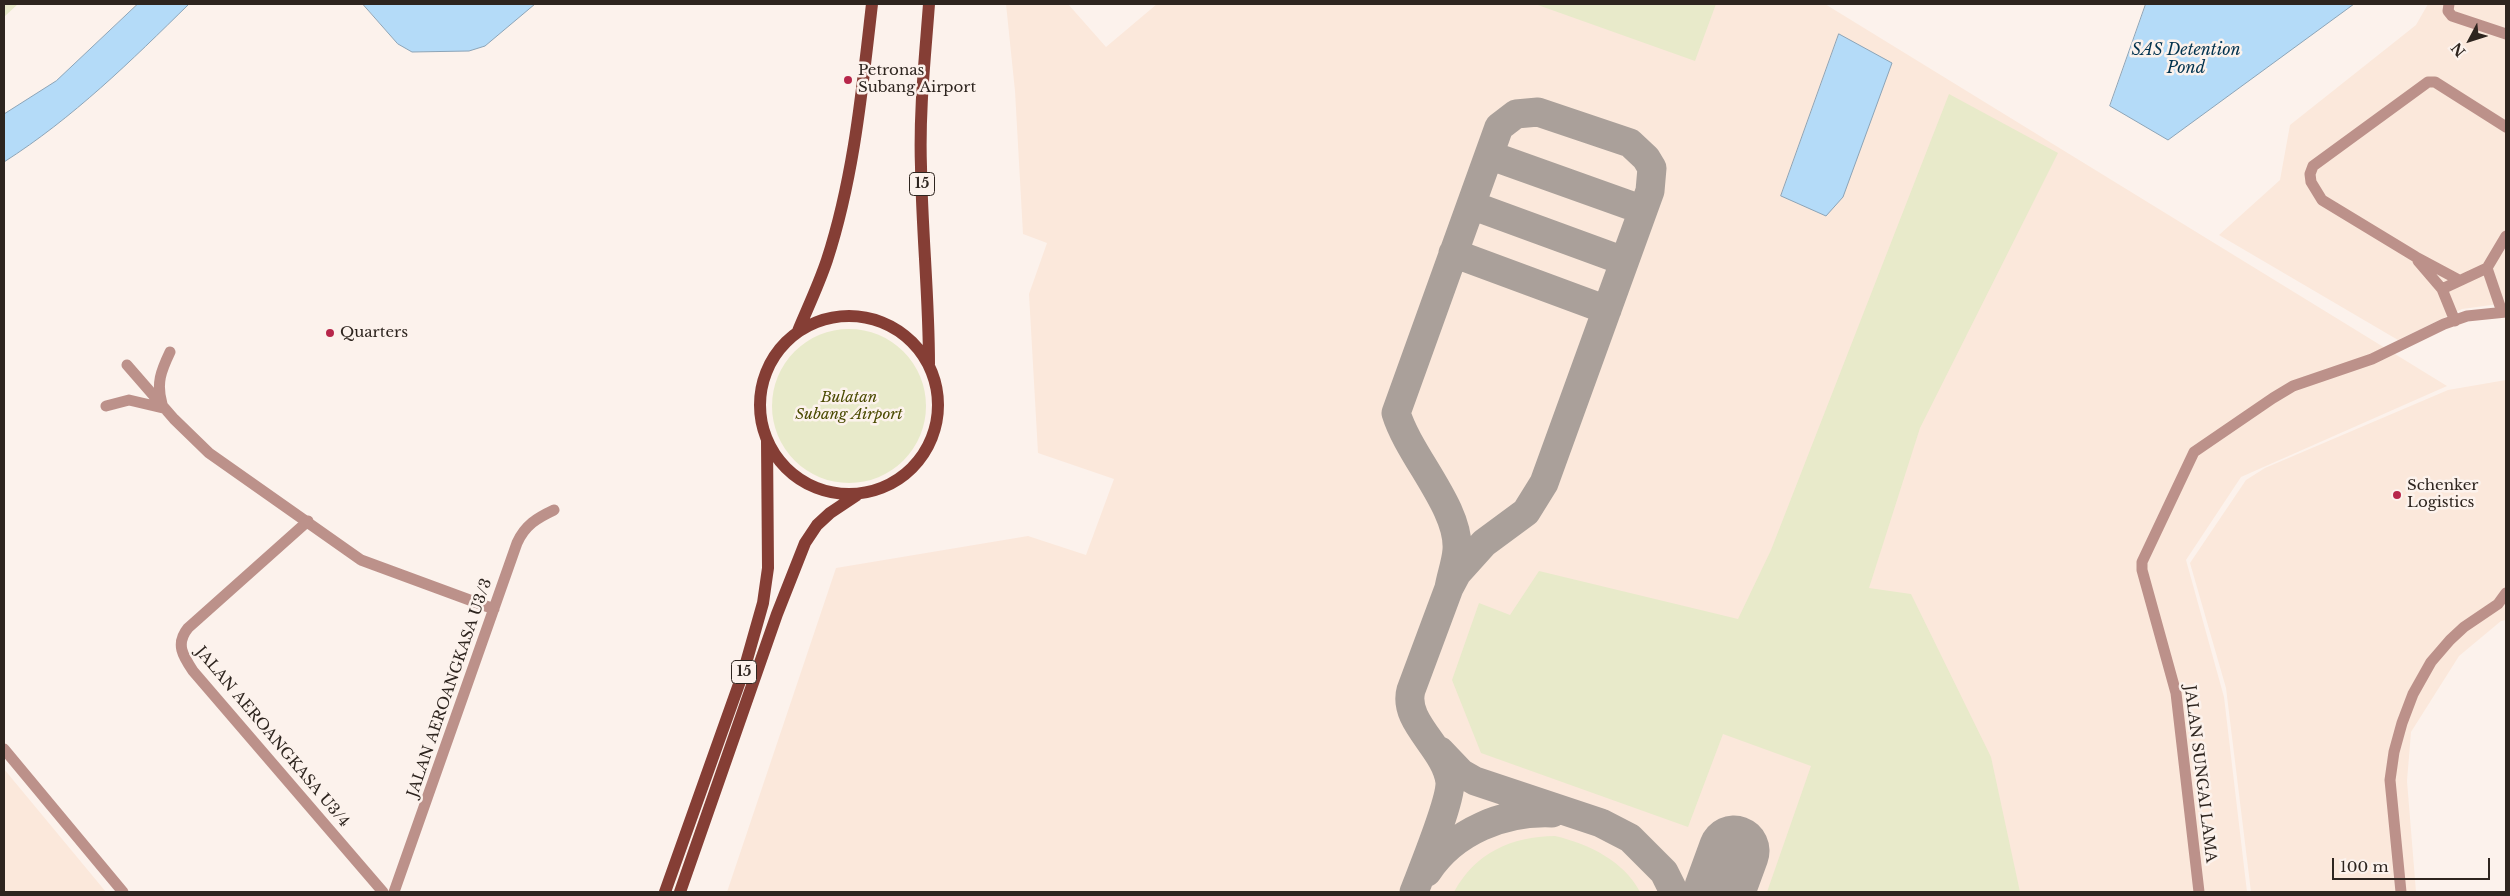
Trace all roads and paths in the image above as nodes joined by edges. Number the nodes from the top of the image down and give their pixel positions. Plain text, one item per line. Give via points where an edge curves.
1 (872, 4) edge
2 (929, 4) edge
3 (2448, 7) edge
4 (2506, 34) edge
5 (2506, 127) edge
6 (2506, 236) edge
7 (2416, 257) junction
8 (2487, 268) junction
9 (2459, 280) junction
10 (2442, 289) junction
11 (2504, 312) edge
12 (2455, 321) junction
13 (798, 331) junction
14 (170, 352) dead end
15 (929, 364) junction
16 (127, 365) dead end
17 (106, 406) dead end
18 (163, 408) junction
19 (767, 441) junction
20 (857, 495) junction
21 (554, 510) dead end
22 (308, 521) junction
23 (2506, 593) edge
24 (2502, 605) edge
25 (494, 609) junction
26 (4, 749) edge
27 (123, 892) edge
28 (383, 892) edge
29 (394, 892) edge
30 (665, 892) edge
31 (680, 892) edge
32 (2200, 892) edge
33 (2400, 892) edge

1 - 13 main road, 15 via 846,191 827,260
2 - 15 main road, 15 via 921,167 929,300
3 - 4 street via 2452,16
5 - 7 street via 2435,82 2428,82 2313,166 2311,182 2322,200
6 - 8 street
7 - 9 street
7 - 10 street
8 - 9 street
8 - 11 street
9 - 10 street
10 - 12 street
11 - 12 street, JALAN SUNGAI LAMA via 2467,316
12 - 32 street, JALAN SUNGAI LAMA via 2372,359 2293,386 2194,452 2142,562 2176,693
13 - 15 main road, 15 via 820,319 846,315 871,317 895,327 914,343
13 - 19 main road, 15 via 775,354 760,390 760,410
14 - 18 street via 160,373 158,391
15 - 20 main road, 15 via 938,388 939,413 933,437 921,459 904,477 882,489
16 - 18 street
17 - 18 street via 129,400
18 - 22 street via 209,453
19 - 20 main road, 15 via 782,465 804,482 830,493
19 - 30 main road, 15 via 768,568 763,603 744,670
20 - 31 main road, 15 via 830,513 805,543 776,614
21 - 25 street, JALAN AEROANGKASA U3/3 via 538,517 521,534
22 - 25 street via 374,566
22 - 28 street, JALAN AEROANGKASA U3/4 via 188,628 182,635 181,650 193,671
23 - 24 street
24 - 33 street via 2464,627 2431,662 2402,722 2390,780
25 - 29 street, JALAN AEROANGKASA U3/3
26 - 27 street

